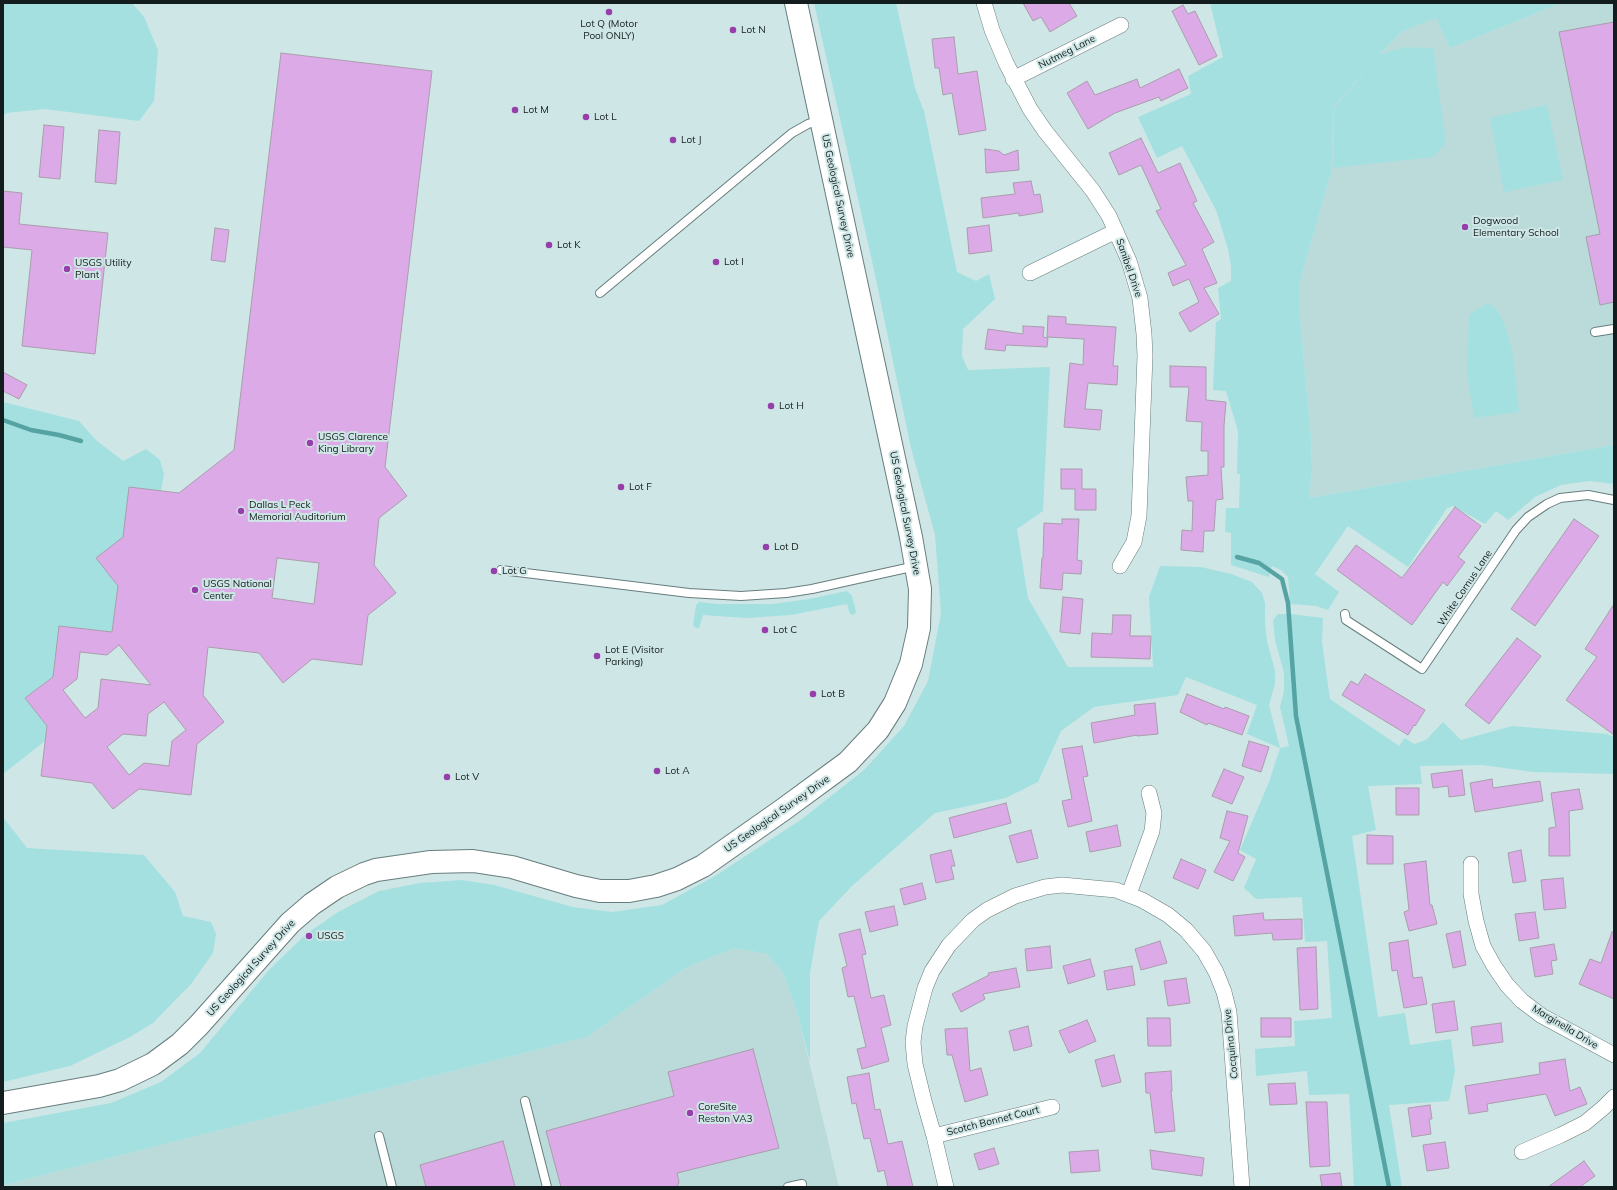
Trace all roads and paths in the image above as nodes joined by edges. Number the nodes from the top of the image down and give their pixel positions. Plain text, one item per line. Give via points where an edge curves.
1 (796, 3) edge
2 (984, 3) edge
3 (1121, 24) dead end
4 (1014, 79) junction
5 (821, 120) junction
6 (1116, 230) junction
7 (1030, 273) dead end
8 (600, 293) dead end
9 (1614, 329) edge
10 (1594, 332) dead end
11 (1614, 500) edge
12 (916, 566) junction
13 (1120, 566) dead end
14 (501, 570) dead end
15 (1345, 614) dead end
16 (1149, 793) dead end
17 (1471, 864) dead end
18 (1129, 894) junction
19 (1614, 1056) edge
20 (1614, 1097) edge
21 (525, 1101) dead end
22 (3, 1103) edge
23 (1052, 1107) dead end
24 (379, 1136) dead end
25 (934, 1136) junction
26 (1522, 1152) dead end
27 (802, 1184) dead end
28 (392, 1187) edge
29 (547, 1187) edge
30 (788, 1187) edge
31 (946, 1187) edge
32 (1242, 1187) edge

1 - 5 street, US Geological Survey Drive
2 - 4 street, Sanibel Drive via 999,47
3 - 4 street, Nutmeg Lane
4 - 6 street, Sanibel Drive via 1037,120 1101,203
5 - 8 lane via 792,133
5 - 12 street, US Geological Survey Drive
6 - 7 street
6 - 13 street, Sanibel Drive via 1140,298 1145,356 1137,533 1130,551
9 - 10 lane
11 - 15 lane, White Cornus Lane via 1588,495 1560,498 1528,517 1516,530 1422,669 1346,620
12 - 14 lane via 812,589 741,596 689,593
12 - 22 street, US Geological Survey Drive via 920,602 919,628 914,652 902,688 878,730 860,751 836,772 703,866 667,883 629,891 588,889 512,867 473,861 431,862 364,874 337,887 290,923 194,1030 153,1064 120,1080 99,1086
16 - 18 street via 1154,813 1152,831
17 - 19 street, Marginella Drive via 1471,894 1483,946 1507,984 1542,1016
18 - 25 street, Cocquina Drive via 1102,888 1062,885 1028,891 987,910 973,920 949,945 924,988 914,1037 915,1064
18 - 32 street, Cocquina Drive via 1154,906 1186,930 1204,951 1224,992 1232,1029
20 - 26 street via 1585,1123
21 - 29 lane
23 - 25 street, Scotch Bonnet Court
24 - 28 lane
25 - 31 street, Cocquina Drive
27 - 30 lane

